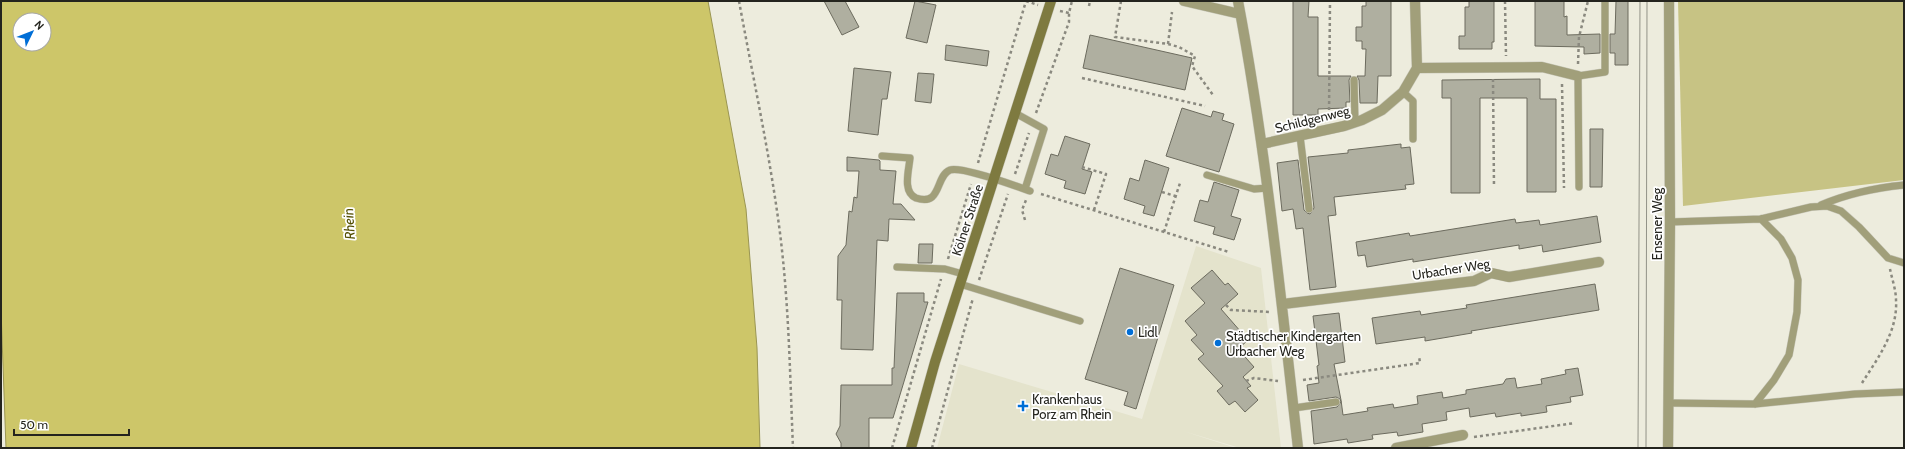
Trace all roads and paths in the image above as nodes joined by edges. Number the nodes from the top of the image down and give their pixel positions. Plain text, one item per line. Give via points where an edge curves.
1 (739, 1) edge
2 (1026, 1) edge
3 (1051, 1) edge
4 (1072, 1) edge
5 (1090, 1) edge
6 (1121, 1) edge
7 (1184, 1) edge
8 (1238, 1) edge
9 (1330, 1) edge
10 (1415, 1) edge
11 (1505, 1) edge
12 (1588, 1) edge
13 (1604, 1) edge
14 (1669, 1) edge
15 (1089, 6) dead end
16 (1172, 12) dead end
17 (1240, 14) junction
18 (1168, 44) junction
19 (1493, 67) junction
20 (1506, 67) junction
21 (1417, 68) junction
22 (1562, 71) junction
23 (1578, 76) junction
24 (1082, 78) dead end
25 (1354, 80) dead end
26 (1403, 92) junction
27 (1212, 95) dead end
28 (1205, 106) dead end
29 (1015, 113) junction
30 (1355, 122) junction
31 (1033, 123) junction
32 (1329, 130) junction
33 (1300, 136) junction
34 (1414, 139) dead end
35 (1262, 144) junction
36 (882, 156) dead end
37 (1082, 167) dead end
38 (975, 173) junction
39 (1207, 175) dead end
40 (994, 179) junction
41 (1180, 183) dead end
42 (1012, 185) junction
43 (1904, 185) edge
44 (1494, 187) dead end
45 (1579, 187) dead end
46 (1268, 188) junction
47 (1564, 188) dead end
48 (1028, 190) junction
49 (1162, 192) dead end
50 (1176, 196) junction
51 (1820, 206) junction
52 (1310, 209) dead end
53 (1094, 210) junction
54 (1760, 219) junction
55 (1025, 220) dead end
56 (1670, 222) junction
57 (1164, 232) junction
58 (1229, 252) dead end
59 (1888, 258) junction
60 (1599, 262) dead end
61 (1904, 263) edge
62 (898, 267) dead end
63 (944, 269) junction
64 (962, 279) junction
65 (976, 289) junction
66 (1226, 305) dead end
67 (1283, 308) junction
68 (1080, 321) dead end
69 (1419, 356) dead end
70 (1246, 381) dead end
71 (1291, 382) junction
72 (1904, 392) edge
73 (1855, 394) junction
74 (1336, 402) dead end
75 (1669, 403) junction
76 (1755, 404) junction
77 (1294, 408) junction
78 (1575, 423) dead end
79 (1463, 435) joint
80 (793, 448) edge
81 (892, 448) edge
82 (911, 448) edge
83 (932, 448) edge
84 (1298, 448) edge
85 (1396, 448) edge
86 (1668, 448) edge

1 - 80 path via 780,233 787,295
2 - 38 path
3 - 29 main road, Kölner Straße
4 - 31 path via 1069,22
5 - 15 path
6 - 18 path via 1114,37
7 - 17 street
8 - 17 street
9 - 32 path
10 - 21 street
11 - 20 path
12 - 23 path via 1579,37
13 - 23 lane via 1605,72
14 - 56 street, Ensener Weg
16 - 18 path
17 - 35 street
18 - 27 path via 1195,56 1192,66
19 - 20 street
19 - 21 street
19 - 44 path
20 - 22 street via 1542,67
21 - 26 street, Schildgenweg
22 - 23 street
22 - 47 path
23 - 45 lane
24 - 28 path
25 - 30 lane
26 - 30 street, Schildgenweg via 1382,110
26 - 34 lane via 1413,101
29 - 31 lane
29 - 40 main road, Kölner Straße
30 - 32 street, Schildgenweg
31 - 42 path
31 - 48 lane via 1044,129
32 - 33 street, Schildgenweg
33 - 35 street, Schildgenweg
33 - 52 lane
35 - 46 street
36 - 38 lane via 910,158 909,191 922,199 936,194 943,175 950,170
37 - 53 path via 1106,174
38 - 40 lane
38 - 63 path
39 - 46 lane via 1254,189
40 - 42 lane
40 - 64 main road, Kölner Straße
41 - 50 path
42 - 48 lane
42 - 65 path
43 - 51 lane via 1871,188
46 - 67 street
48 - 53 path
48 - 55 path via 1022,210
49 - 50 path
50 - 57 path
51 - 54 lane
51 - 59 lane via 1840,211
53 - 57 path
54 - 56 lane
54 - 76 lane via 1781,239 1792,258 1798,280 1789,355
56 - 75 street, Ensener Weg
57 - 58 path
59 - 61 lane
59 - 73 path via 1896,300 1892,330
60 - 67 street, Urbacher Weg via 1509,277 1491,273 1474,281
62 - 63 lane
63 - 64 lane
63 - 81 path
64 - 65 lane
64 - 82 main road, Kölner Straße
65 - 68 lane
65 - 83 path
66 - 67 path via 1231,310
67 - 71 street
69 - 71 path via 1420,363
70 - 71 path via 1254,378
71 - 77 street
72 - 73 lane
73 - 76 lane
74 - 77 lane
75 - 76 lane
75 - 86 street, Ensener Weg
77 - 84 street
78 - 79 path via 1473,438
79 - 85 street

